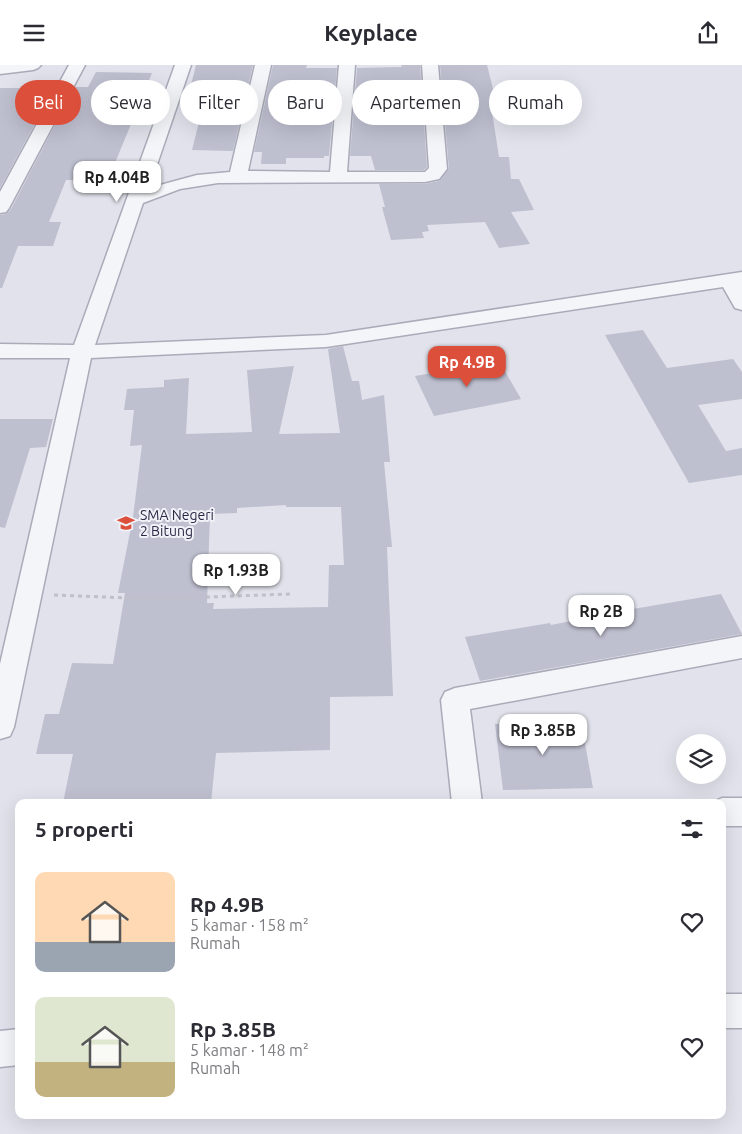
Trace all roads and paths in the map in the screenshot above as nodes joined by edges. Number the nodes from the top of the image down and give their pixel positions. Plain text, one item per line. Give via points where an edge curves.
1 (32, 65) edge
2 (77, 65) edge
3 (183, 65) edge
4 (263, 65) edge
5 (347, 65) edge
6 (430, 65) edge
7 (0, 69) edge
8 (238, 176) junction
9 (338, 177) junction
10 (136, 200) junction
11 (0, 209) edge
12 (736, 279) edge
13 (742, 303) edge
14 (0, 351) edge
15 (82, 352) junction
16 (290, 593) dead end
17 (29, 595) junction
18 (742, 647) edge
19 (0, 726) edge
20 (467, 799) edge
21 (726, 812) edge
22 (742, 812) edge
23 (726, 1011) edge
24 (742, 1011) edge
25 (15, 1047) edge
26 (0, 1049) edge

1 - 7 street
2 - 11 street
3 - 10 street
4 - 8 street
5 - 9 street
6 - 9 street via 438,169 425,177
8 - 9 street
8 - 10 street via 172,184
10 - 15 street
12 - 13 street
12 - 15 street via 326,341
14 - 15 street
15 - 17 street
16 - 17 path via 153,599
17 - 19 street
18 - 20 street via 455,700
21 - 22 street
23 - 24 street
25 - 26 street

